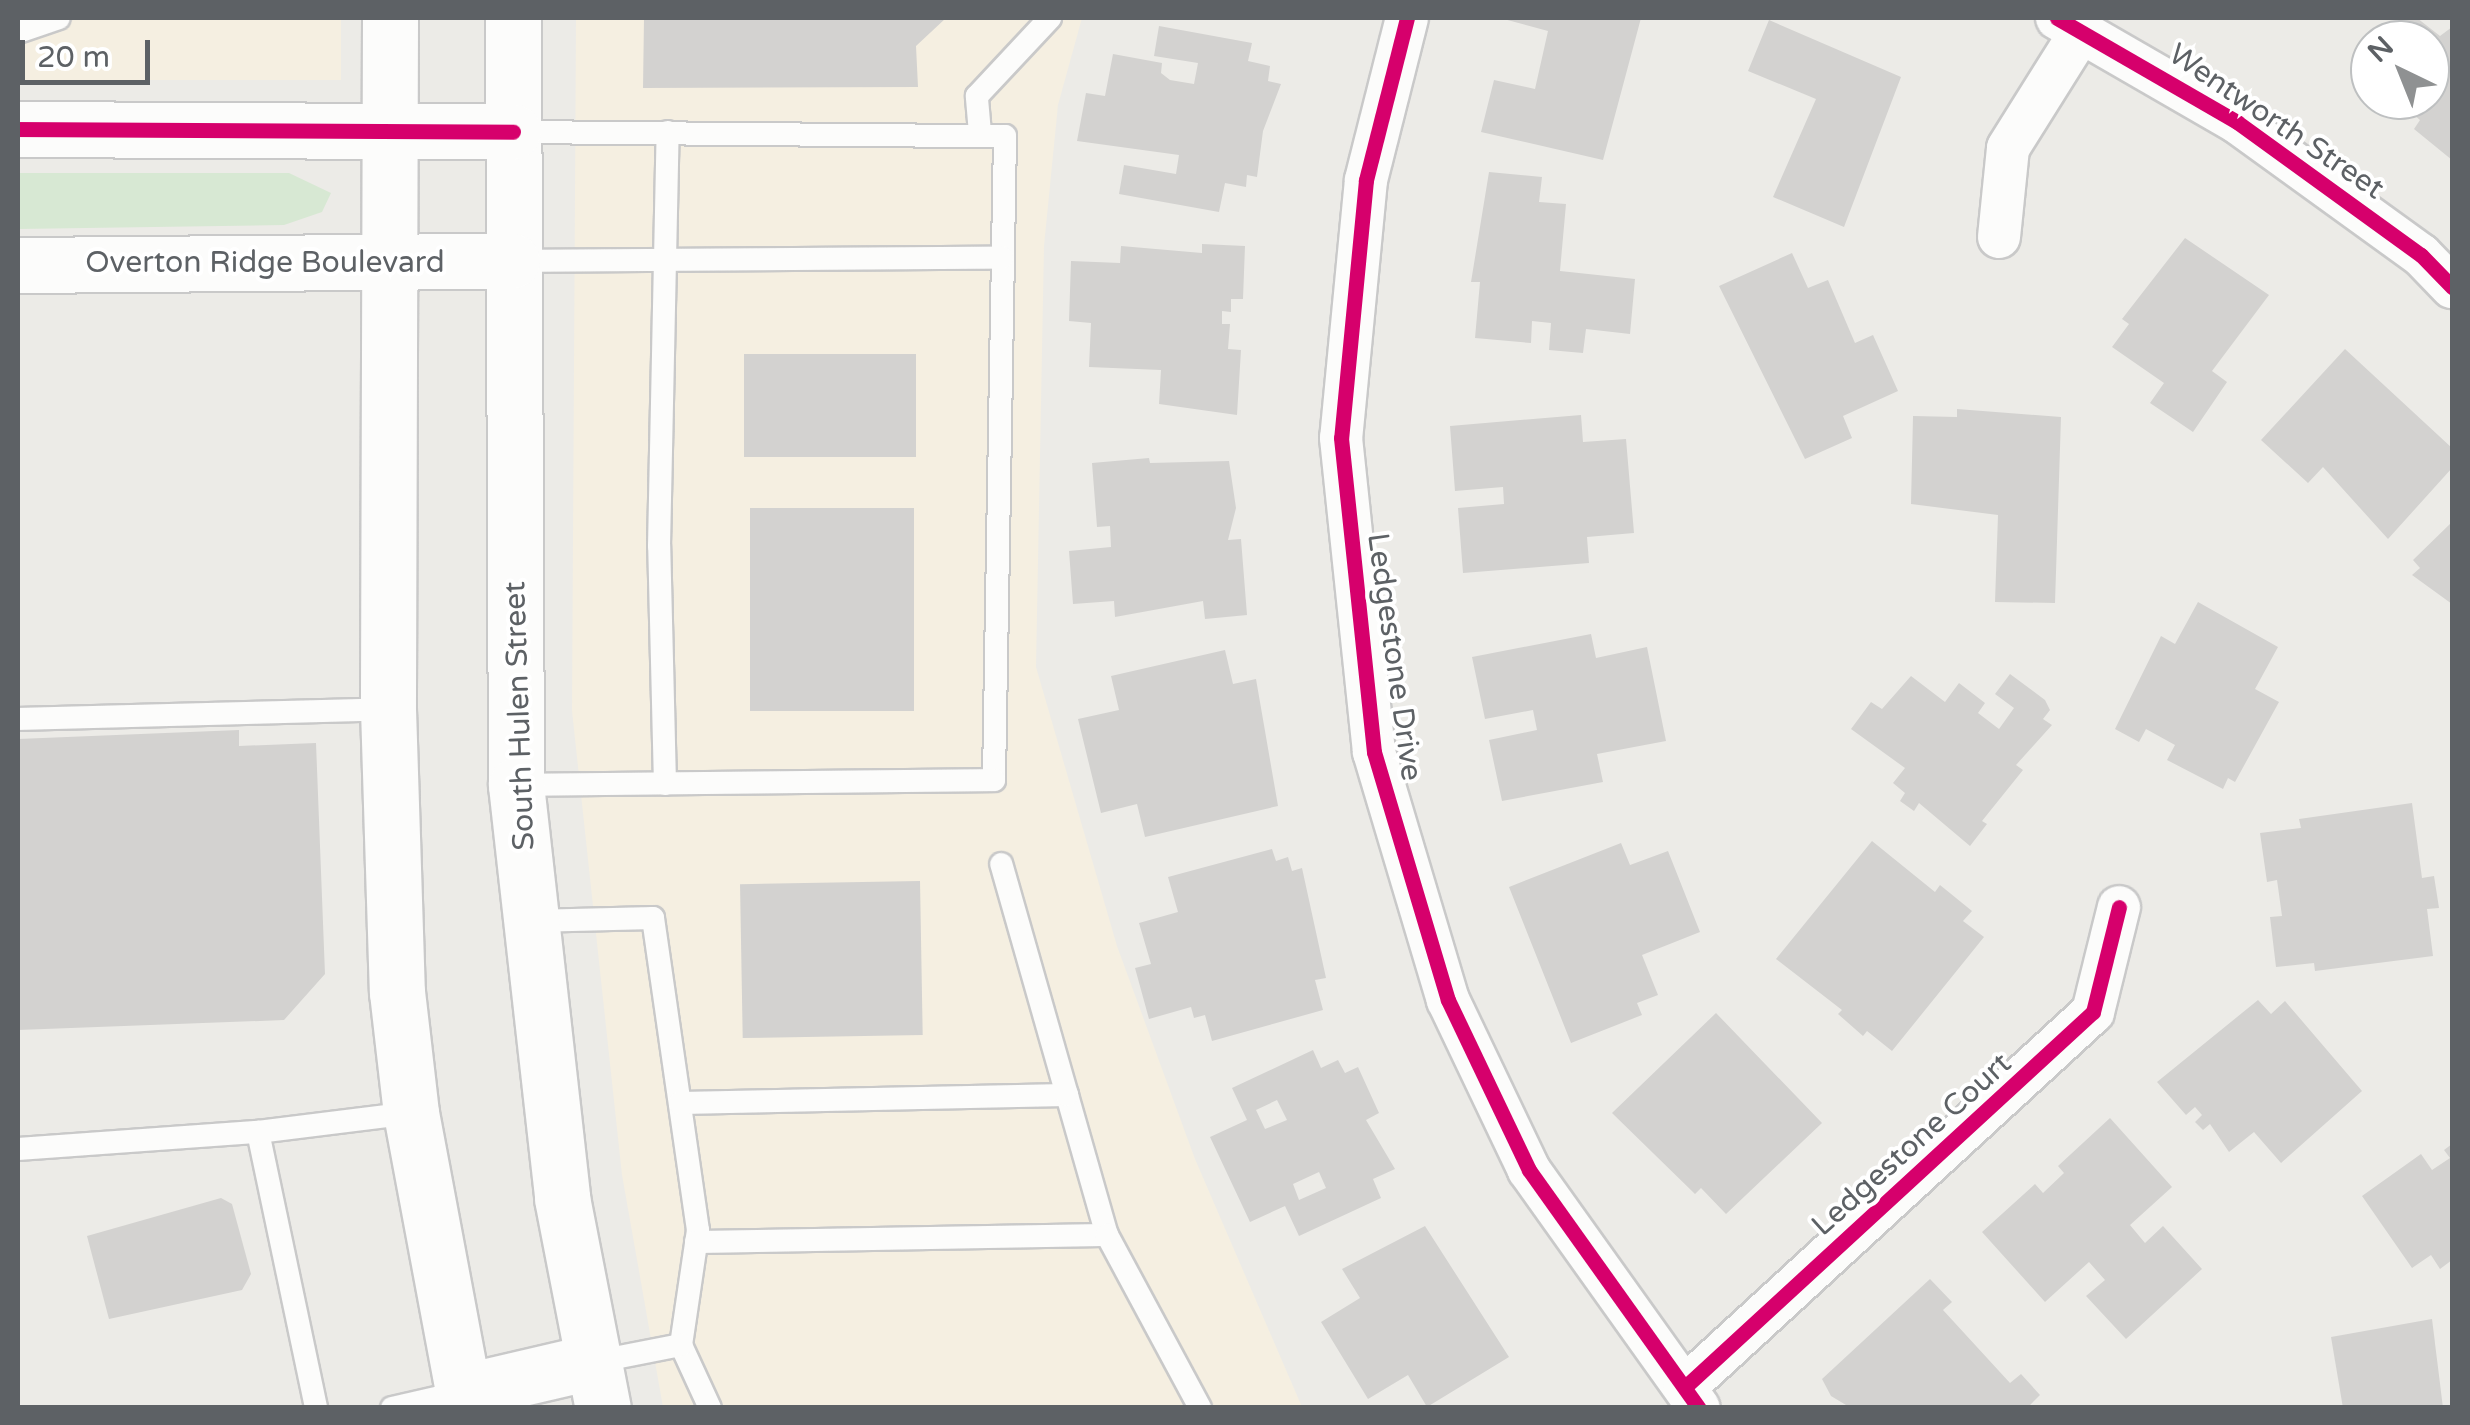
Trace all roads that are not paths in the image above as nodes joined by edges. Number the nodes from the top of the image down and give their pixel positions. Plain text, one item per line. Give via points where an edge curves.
1 (60, 18) edge
2 (390, 18) edge
3 (513, 18) edge
4 (1050, 18) edge
5 (1407, 18) edge
6 (2070, 24) edge
7 (18, 32) edge
8 (18, 129) edge
9 (392, 129) junction
10 (512, 132) junction
11 (668, 132) junction
12 (980, 134) junction
13 (1998, 237) dead end
14 (1002, 258) junction
15 (664, 260) junction
16 (512, 261) junction
17 (392, 262) junction
18 (18, 264) edge
19 (2452, 287) edge
20 (388, 709) junction
21 (18, 719) edge
22 (665, 784) junction
23 (516, 786) junction
24 (1001, 864) dead end
25 (2119, 908) dead end
26 (530, 921) junction
27 (1067, 1094) junction
28 (680, 1103) junction
29 (411, 1113) junction
30 (258, 1132) junction
31 (18, 1149) edge
32 (1107, 1234) junction
33 (696, 1242) junction
34 (681, 1345) junction
35 (597, 1385) edge
36 (1692, 1397) edge
37 (464, 1400) edge
38 (316, 1408) edge
39 (392, 1408) edge
40 (710, 1408) edge
41 (1200, 1408) edge

1 - 7 lane
2 - 9 main road
3 - 10 main road, South Hulen Street
4 - 12 lane via 978,96
5 - 36 street, Ledgestone Drive via 1366,180 1341,438 1374,752 1448,1000 1529,1170
6 - 13 street via 2008,148
6 - 19 street, Wentworth Street via 2237,122 2421,254
8 - 9 main road
9 - 10 main road
9 - 17 main road
10 - 11 lane
10 - 16 main road, South Hulen Street
11 - 12 lane
11 - 15 lane
12 - 14 lane via 1005,136
14 - 15 lane
14 - 22 lane via 994,780
15 - 16 lane
15 - 22 lane via 659,546
16 - 17 main road, Overton Ridge Boulevard
16 - 23 main road, South Hulen Street
17 - 18 main road, Overton Ridge Boulevard
17 - 20 main road
20 - 21 lane
20 - 29 main road via 397,992
22 - 23 lane
23 - 26 main road, South Hulen Street
24 - 27 lane
25 - 36 street, Ledgestone Court via 2093,1012
26 - 28 lane via 653,918
26 - 35 main road, South Hulen Street via 562,1198
27 - 28 lane
27 - 32 lane
28 - 33 lane
29 - 30 lane
29 - 37 main road
30 - 31 lane
30 - 38 lane
32 - 33 lane
32 - 41 lane
33 - 34 lane
34 - 35 lane
34 - 40 lane
35 - 37 main road
37 - 39 lane

